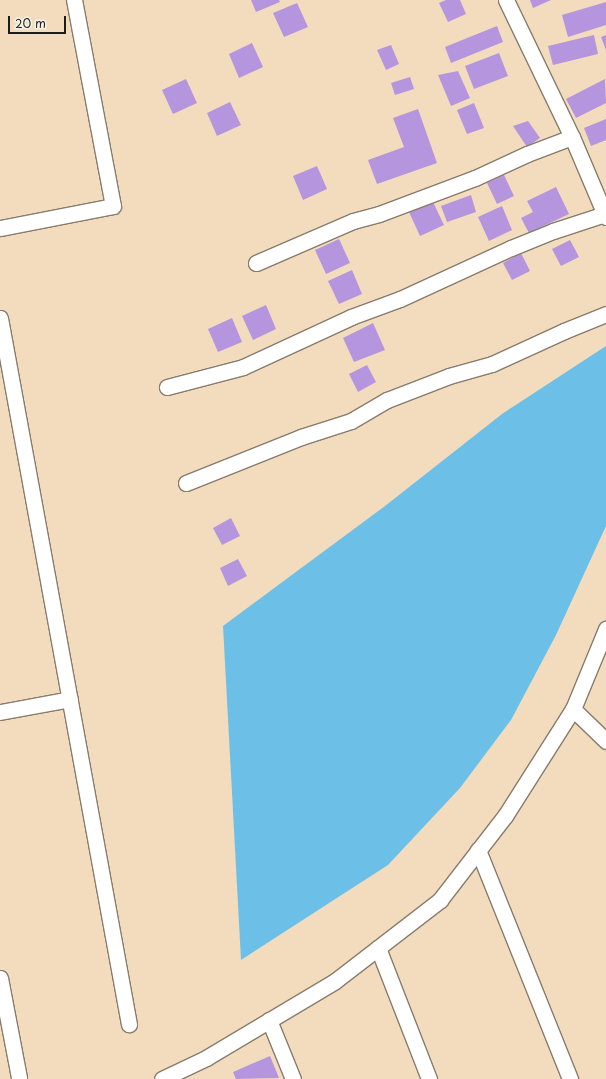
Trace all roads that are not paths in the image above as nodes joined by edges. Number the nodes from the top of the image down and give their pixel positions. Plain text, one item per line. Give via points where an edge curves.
1 (74, 0) edge
2 (506, 0) edge
3 (572, 137) junction
4 (605, 216) edge
5 (0, 228) edge
6 (256, 263) dead end
7 (606, 314) edge
8 (0, 318) edge
9 (167, 386) dead end
10 (186, 483) dead end
11 (606, 629) edge
12 (70, 699) junction
13 (573, 709) junction
14 (0, 712) edge
15 (606, 741) edge
16 (478, 850) junction
17 (378, 948) junction
18 (0, 978) edge
19 (270, 1020) junction
20 (129, 1024) dead end
21 (19, 1078) edge
22 (162, 1079) edge
23 (293, 1079) edge
24 (429, 1079) edge
25 (570, 1079) edge

1 - 5 street via 113,206
2 - 3 street
3 - 4 street
3 - 6 street via 475,178 354,221
4 - 9 street via 511,248 243,367
7 - 10 street via 492,364 449,376 386,400 351,421 301,437
8 - 12 street
11 - 13 street
12 - 14 street
12 - 20 street
13 - 15 street
13 - 16 street via 505,816
16 - 17 street via 440,900
16 - 25 street
17 - 19 street via 335,981
17 - 24 street
18 - 21 street
19 - 22 street via 206,1058
19 - 23 street

